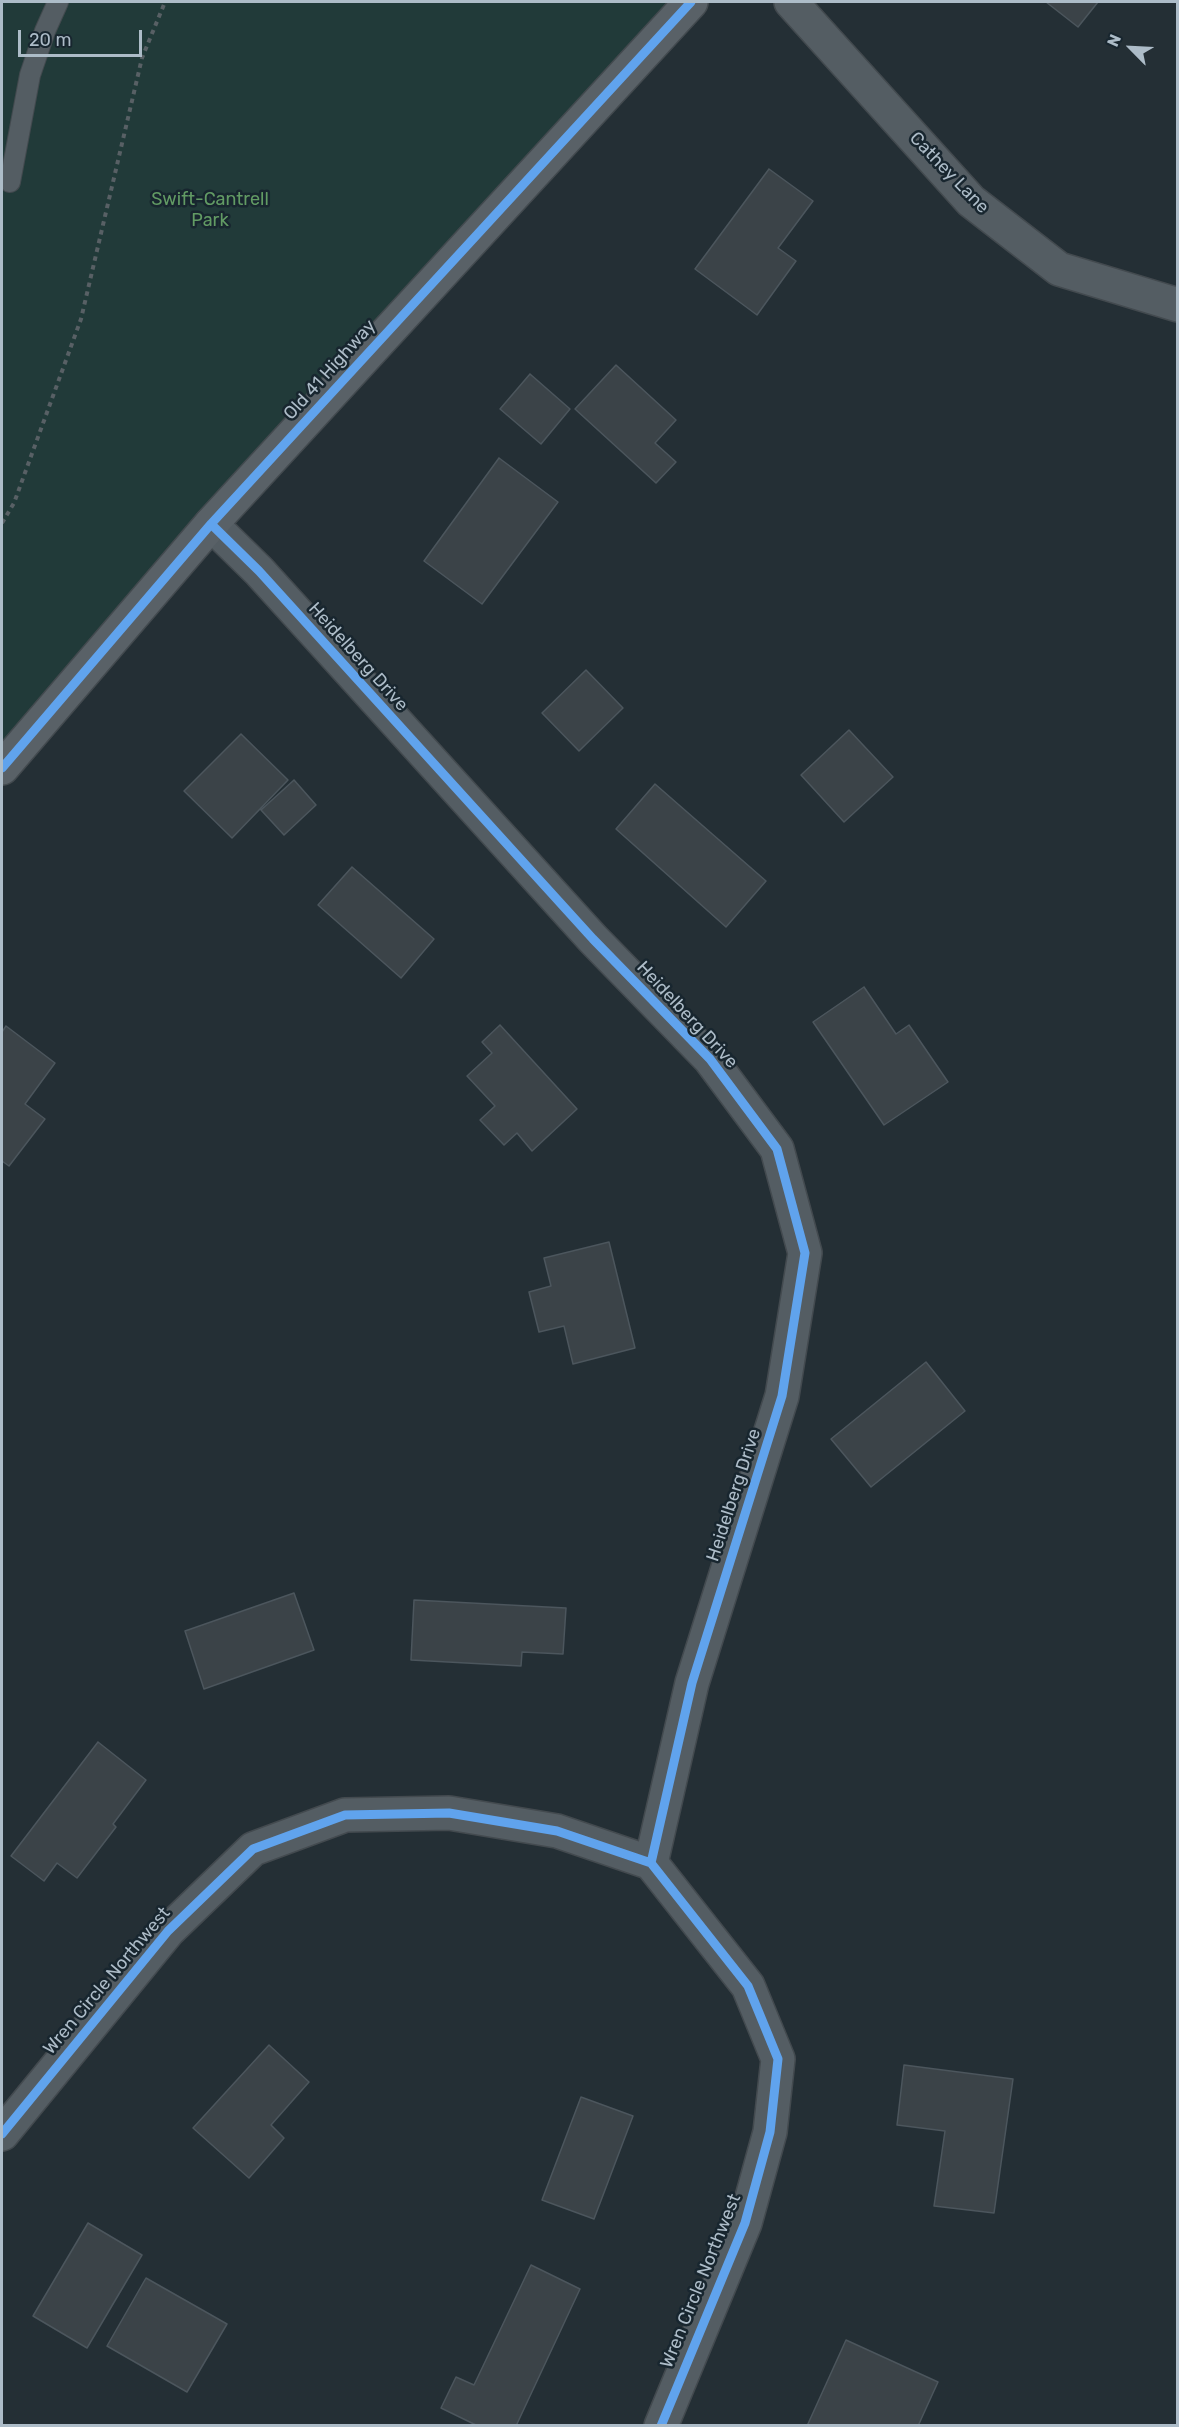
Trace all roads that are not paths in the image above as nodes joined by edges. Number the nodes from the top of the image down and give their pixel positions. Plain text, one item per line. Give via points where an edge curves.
1 (58, 2) edge
2 (691, 2) edge
3 (791, 2) edge
4 (10, 182) dead end
5 (1178, 305) edge
6 (211, 524) junction
7 (2, 768) edge
8 (651, 1863) junction
9 (2, 2134) edge
10 (661, 2426) edge

1 - 4 lane via 30,75
2 - 6 main road, Old 41 Highway
3 - 5 street, Cathey Lane via 980,208 1059,269
6 - 7 main road, Old 41 Highway
6 - 8 street, Heidelberg Drive via 259,571 592,939 710,1059 777,1149 806,1253 782,1396 692,1683
8 - 9 street, Wren Circle Northwest via 557,1831 450,1813 345,1815 253,1849 168,1931
8 - 10 street, Wren Circle Northwest via 748,1986 778,2059 770,2132 745,2223

